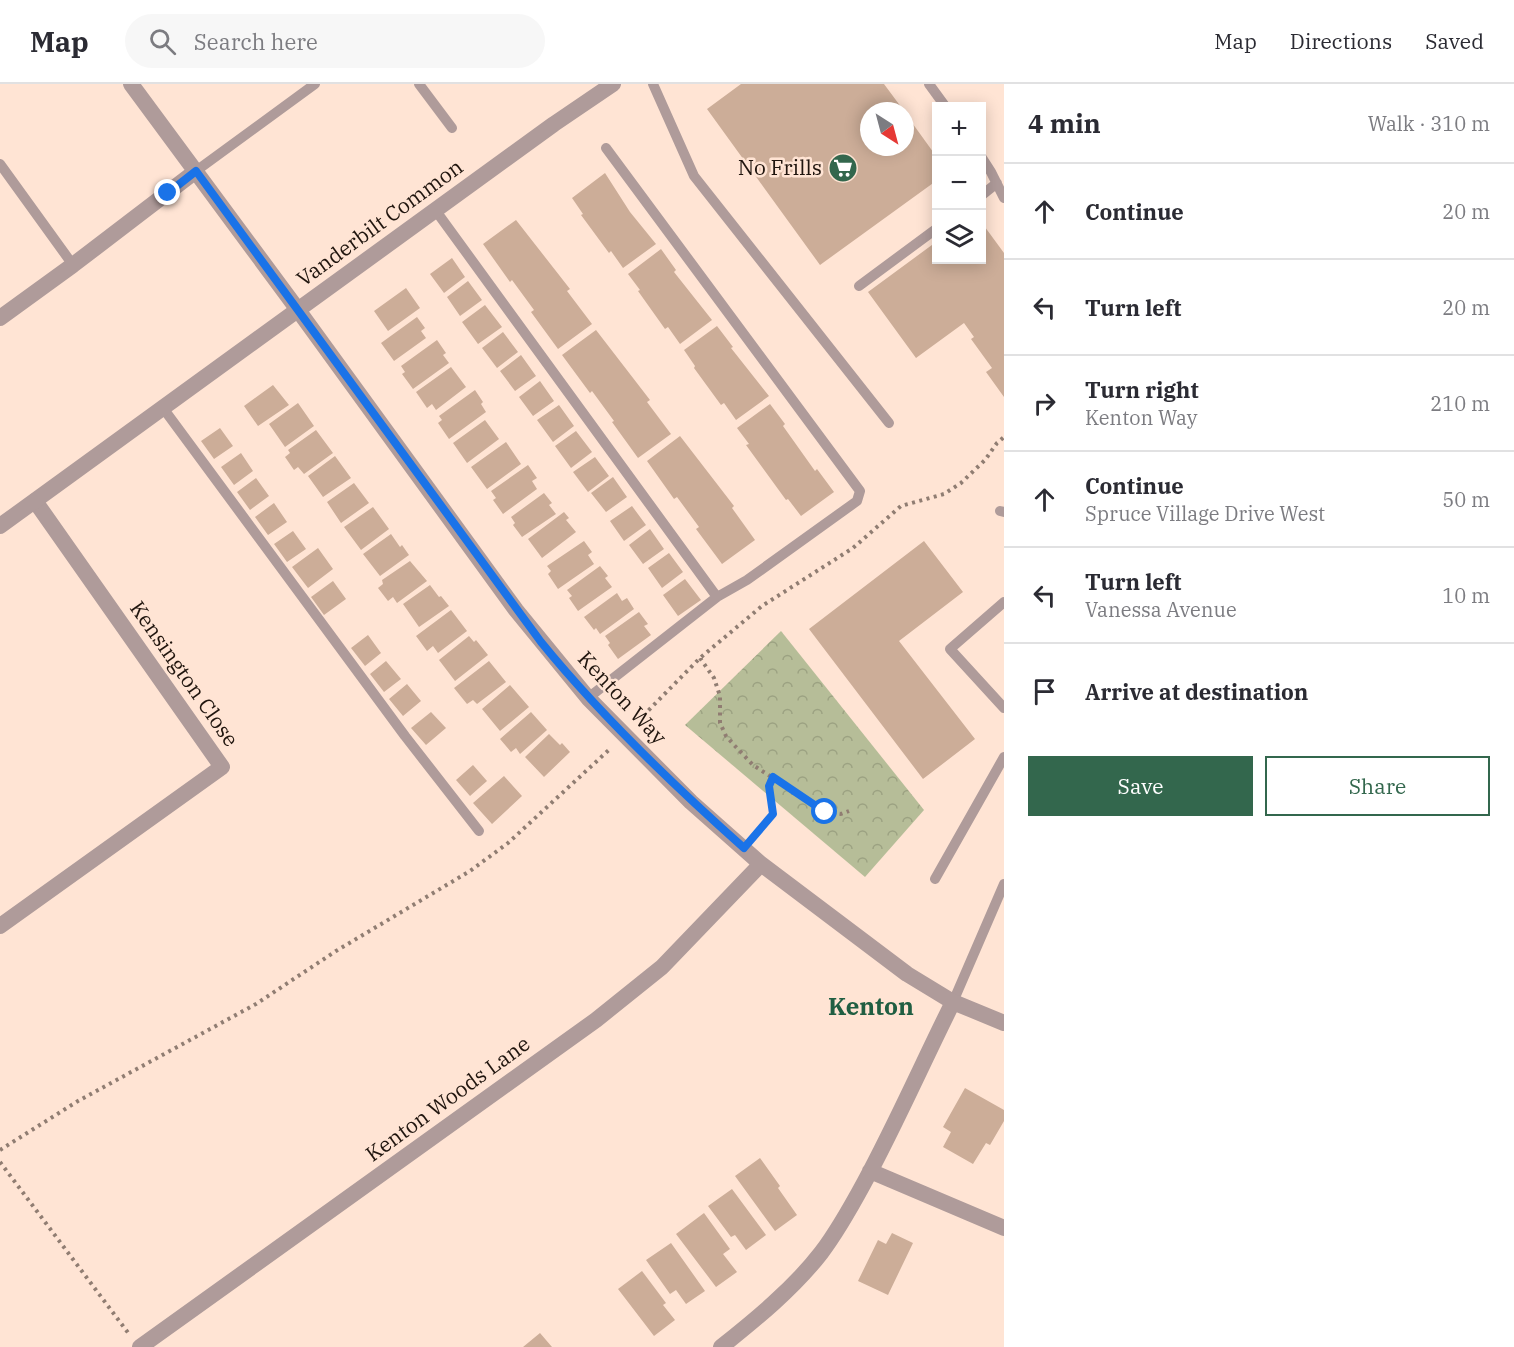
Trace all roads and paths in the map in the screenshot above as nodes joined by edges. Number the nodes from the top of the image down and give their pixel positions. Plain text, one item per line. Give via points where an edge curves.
1 (131, 84) edge
2 (315, 84) edge
3 (419, 84) edge
4 (613, 84) edge
5 (653, 84) edge
6 (929, 84) edge
7 (942, 102) edge
8 (452, 128) dead end
9 (606, 148) dead end
10 (0, 164) edge
11 (986, 166) edge
12 (196, 171) junction
13 (997, 183) junction
14 (986, 191) edge
15 (1004, 198) edge
16 (436, 211) junction
17 (932, 231) edge
18 (74, 265) junction
19 (859, 286) dead end
20 (298, 310) junction
21 (0, 318) edge
22 (163, 408) junction
23 (889, 423) dead end
24 (1004, 437) edge
25 (35, 501) junction
26 (0, 526) edge
27 (717, 597) junction
28 (1004, 602) edge
29 (700, 658) junction
30 (588, 698) junction
31 (1004, 708) edge
32 (624, 735) junction
33 (1004, 758) edge
34 (773, 777) junction
35 (849, 811) dead end
36 (479, 831) dead end
37 (744, 848) junction
38 (761, 864) junction
39 (935, 879) dead end
40 (1004, 884) edge
41 (0, 926) edge
42 (953, 1002) junction
43 (1004, 1023) edge
44 (0, 1150) edge
45 (0, 1162) edge
46 (870, 1171) junction
47 (1004, 1228) edge
48 (136, 1342) edge
49 (721, 1347) edge

1 - 12 street, Kenton Way
2 - 12 lane
3 - 8 lane
4 - 16 street, Vanderbilt Common
5 - 23 lane via 694,176
6 - 7 lane
9 - 27 lane via 860,490 857,501
10 - 18 lane
11 - 13 lane
12 - 18 street
12 - 20 street, Kenton Way
13 - 14 lane
13 - 15 lane
16 - 20 street, Vanderbilt Common
16 - 27 lane
17 - 19 lane
18 - 21 street
20 - 22 street, Vanderbilt Common
20 - 30 street, Kenton Way via 516,610
22 - 25 street, Vanderbilt Common
22 - 36 lane
24 - 29 path via 961,483 944,494 901,506 853,548 762,606
25 - 26 street, Vanderbilt Common
25 - 41 street, Kensington Close via 222,767
27 - 30 lane
28 - 31 lane via 950,649
29 - 32 path
29 - 34 path via 714,678 720,696 720,723 726,736 753,765
30 - 32 street, Kenton Way
32 - 37 street, Kenton Way
32 - 44 path via 515,837 470,872 336,951 256,1004 78,1101
33 - 39 lane
34 - 35 path via 825,812
34 - 37 path via 769,786 773,814
37 - 38 street, Kenton Way
38 - 42 street, Kenton Way via 906,974
38 - 48 street, Kenton Woods Lane via 662,967 596,1020
40 - 42 lane
42 - 43 street, Kenton Way
42 - 46 street
45 - 48 path
46 - 47 street
46 - 49 street via 820,1254 762,1314

